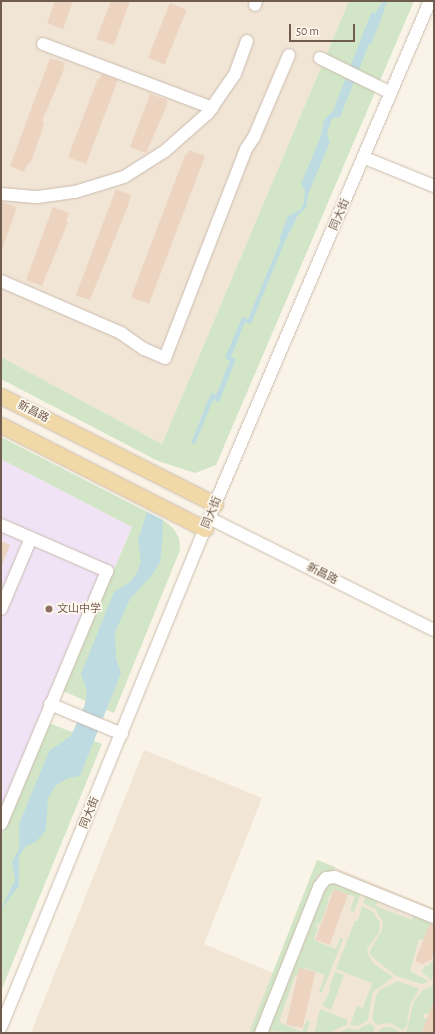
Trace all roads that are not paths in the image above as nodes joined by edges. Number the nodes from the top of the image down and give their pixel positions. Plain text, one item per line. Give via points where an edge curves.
1 (430, 1) edge
2 (247, 41) dead end
3 (43, 44) dead end
4 (289, 55) dead end
5 (320, 58) dead end
6 (391, 93) junction
7 (212, 108) junction
8 (365, 158) junction
9 (434, 186) edge
10 (1, 194) edge
11 (1, 281) edge
12 (1, 396) edge
13 (1, 425) edge
14 (210, 517) junction
15 (1, 525) edge
16 (30, 538) junction
17 (1, 609) edge
18 (434, 630) edge
19 (50, 704) junction
20 (122, 734) junction
21 (1, 824) edge
22 (434, 918) edge
23 (1, 1027) edge
24 (261, 1033) edge

1 - 6 street, 同大街
2 - 7 street via 235,74
3 - 7 street
4 - 11 street via 254,138 246,149 165,358 144,349 121,333
5 - 6 street
6 - 8 street, 同大街
7 - 10 street via 166,151 124,177 74,192 38,197
8 - 9 street
8 - 14 street, 同大街
12 - 14 main road, 新昌路
13 - 14 main road, 新昌路
14 - 18 street, 新昌路
14 - 20 street, 同大街
15 - 16 street
16 - 17 street
16 - 19 street via 107,571
19 - 20 street
19 - 21 street
20 - 23 street, 同大街
22 - 24 street via 335,877 326,878 318,887

